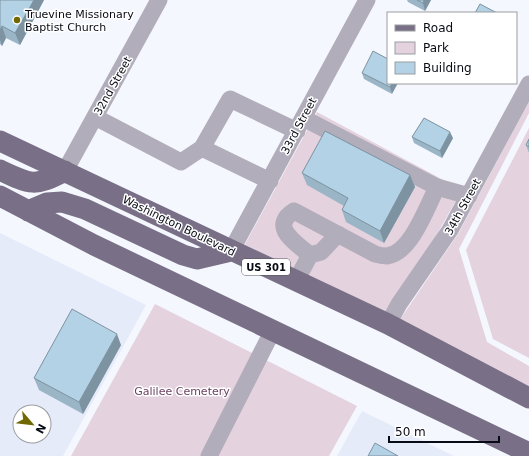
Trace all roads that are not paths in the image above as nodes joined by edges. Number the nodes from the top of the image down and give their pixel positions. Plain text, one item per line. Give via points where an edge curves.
1 (160, 0) edge
2 (367, 0) edge
3 (529, 84) edge
4 (95, 117) junction
5 (300, 124) junction
6 (0, 141) edge
7 (202, 148) junction
8 (0, 170) edge
9 (65, 171) junction
10 (270, 181) junction
11 (438, 187) junction
12 (0, 196) edge
13 (469, 196) junction
14 (28, 211) junction
15 (338, 234) junction
16 (231, 251) junction
17 (310, 255) junction
18 (296, 281) junction
19 (388, 324) junction
20 (273, 330) junction
21 (529, 398) edge
22 (529, 453) edge
23 (209, 456) edge

1 - 4 street, 32nd Street
2 - 5 street, 33rd Street
3 - 13 street, 34th Street
4 - 7 street via 181,162
4 - 9 street, 32nd Street
5 - 7 street via 230,99
5 - 10 street, 33rd Street
5 - 11 street
6 - 9 main road, Washington Boulevard / US 301
7 - 10 street
8 - 9 main road via 32,184 44,182
9 - 16 main road, Washington Boulevard / US 301
10 - 16 street, 33rd Street
11 - 13 street
11 - 15 street via 409,242 398,251 387,256 375,254
12 - 14 main road
13 - 19 street, 34th Street via 436,253 399,304
14 - 16 main road via 47,203 62,202 196,259
14 - 20 main road
15 - 17 street via 321,252
15 - 17 street via 294,210 287,215 283,225 285,234
16 - 18 main road, Washington Boulevard / US 301
17 - 18 street
18 - 19 main road, Washington Boulevard / US 301
19 - 21 main road, Washington Boulevard / US 301
20 - 22 main road
20 - 23 street

